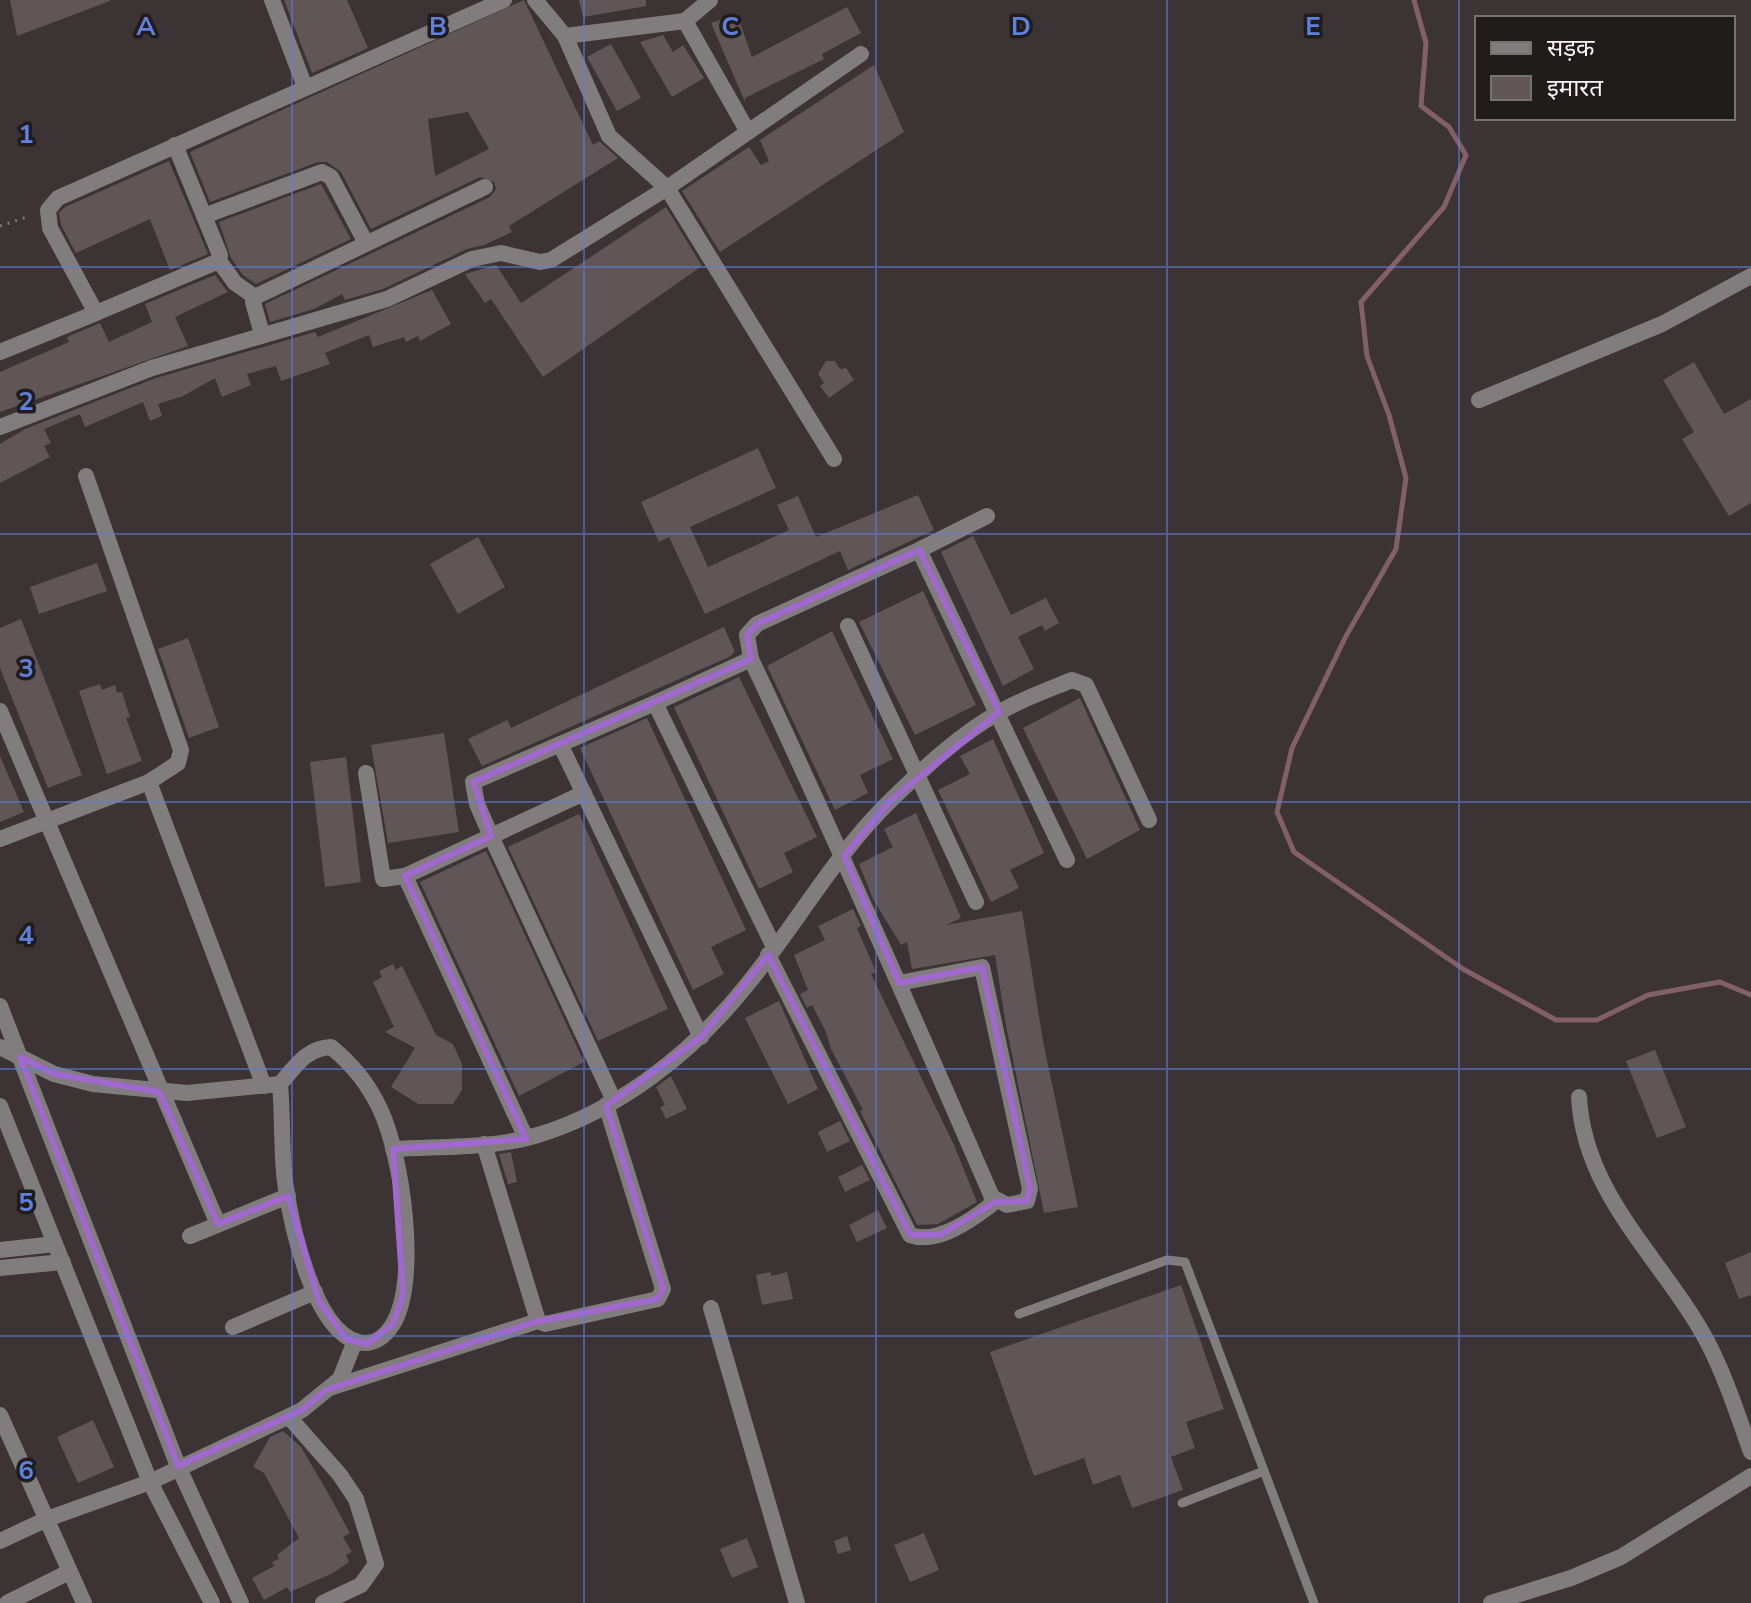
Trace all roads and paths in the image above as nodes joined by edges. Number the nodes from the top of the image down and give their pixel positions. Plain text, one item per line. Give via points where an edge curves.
1 (272, 0) edge
2 (504, 0) edge
3 (535, 0) edge
4 (708, 3) edge
5 (685, 21) junction
6 (565, 36) junction
7 (861, 54) dead end
8 (305, 87) junction
9 (748, 132) junction
10 (175, 145) junction
11 (485, 187) dead end
12 (667, 188) junction
13 (48, 210) junction
14 (204, 216) junction
15 (0, 226) edge
16 (366, 243) junction
17 (219, 261) junction
18 (1751, 276) edge
19 (255, 297) junction
20 (96, 313) junction
21 (262, 334) junction
22 (0, 352) edge
23 (1479, 400) dead end
24 (0, 427) edge
25 (834, 459) dead end
26 (86, 476) dead end
27 (987, 516) dead end
28 (919, 550) junction
29 (848, 626) dead end
30 (751, 659) junction
31 (655, 703) junction
32 (0, 711) edge
33 (999, 712) junction
34 (560, 744) junction
35 (366, 773) dead end
36 (918, 777) junction
37 (149, 782) junction
38 (584, 793) junction
39 (1149, 820) dead end
40 (44, 821) junction
41 (491, 836) junction
42 (0, 839) edge
43 (844, 856) junction
44 (1067, 860) dead end
45 (405, 876) junction
46 (976, 902) dead end
47 (771, 951) junction
48 (899, 983) junction
49 (0, 1006) edge
50 (701, 1037) junction
51 (0, 1047) edge
52 (20, 1057) junction
53 (272, 1085) junction
54 (159, 1092) junction
55 (1579, 1097) dead end
56 (610, 1103) junction
57 (0, 1106) edge
58 (526, 1138) junction
59 (484, 1144) junction
60 (393, 1149) junction
61 (288, 1196) junction
62 (992, 1197) junction
63 (218, 1224) junction
64 (190, 1236) dead end
65 (55, 1244) junction
66 (0, 1250) edge
67 (63, 1262) junction
68 (0, 1268) edge
69 (315, 1292) junction
70 (711, 1308) dead end
71 (1019, 1314) dead end
72 (538, 1321) junction
73 (233, 1327) dead end
74 (355, 1341) junction
75 (326, 1390) junction
76 (0, 1415) edge
77 (289, 1417) junction
78 (1751, 1452) edge
79 (178, 1466) junction
80 (1264, 1471) junction
81 (1751, 1476) edge
82 (150, 1482) junction
83 (1182, 1503) dead end
84 (47, 1519) junction
85 (2, 1534) edge
86 (69, 1572) junction
87 (39, 1596) edge
88 (7, 1603) edge
89 (84, 1603) edge
90 (212, 1603) edge
91 (241, 1603) edge
92 (323, 1603) edge
93 (797, 1603) edge
94 (1314, 1603) edge
95 (1491, 1603) edge

1 - 8 street
2 - 8 street
3 - 6 street
4 - 5 street
5 - 6 street
5 - 9 street
6 - 12 street via 609,136
7 - 9 street
8 - 10 street
9 - 12 street
10 - 13 street via 58,198
10 - 14 street
11 - 16 street
12 - 21 street via 551,260 486,255 387,299
12 - 25 street
13 - 15 path
13 - 20 street via 50,228
14 - 16 street via 322,172 331,177
14 - 17 street
16 - 19 street
17 - 19 street via 235,283
17 - 20 street
18 - 23 street via 1662,324
19 - 21 street
20 - 22 street
21 - 24 street via 152,368
26 - 37 street via 181,750 178,763
27 - 28 street
28 - 30 street via 757,624 747,635
28 - 33 street
29 - 36 street
30 - 31 street
30 - 43 street
31 - 34 street
31 - 47 street
32 - 40 street
33 - 36 street
33 - 39 street via 1072,680 1083,682
33 - 44 street
34 - 38 street
34 - 41 street via 473,782
35 - 45 street via 383,879
36 - 43 street via 890,801
36 - 46 street
37 - 40 street
37 - 53 street
38 - 41 street
38 - 50 street
40 - 42 street
40 - 54 street
41 - 45 street
41 - 56 street
43 - 47 street
43 - 48 street
45 - 58 street
47 - 50 street
47 - 62 street via 904,1229 920,1239 940,1235 991,1205
48 - 62 street
48 - 62 street via 982,967 1030,1189 1027,1201 1019,1205 998,1203
49 - 52 street
50 - 56 street
51 - 52 street
52 - 54 street via 54,1074 93,1084
52 - 79 street
53 - 54 street
53 - 60 street via 303,1057 331,1047 360,1076 380,1109
53 - 61 street
54 - 63 street
55 - 78 street via 1591,1159 1611,1201 1708,1343
56 - 58 street
56 - 72 street via 663,1293 658,1299 545,1324
57 - 65 street
58 - 59 street
59 - 60 street
59 - 72 street
60 - 74 street via 405,1243 403,1294 393,1324 381,1338 367,1344
61 - 63 street
61 - 69 street
63 - 64 street
65 - 66 street
65 - 67 street
67 - 68 street
67 - 82 street
69 - 73 street
69 - 74 street via 335,1329
70 - 93 street
71 - 80 lane via 1167,1260 1185,1262
72 - 75 street
74 - 75 street via 340,1379
75 - 77 street
76 - 84 street
77 - 79 street
77 - 92 street via 356,1499 376,1564 361,1585
79 - 82 street
79 - 91 street
80 - 83 lane
80 - 94 lane
81 - 95 street via 1621,1557
82 - 84 street
82 - 90 street
84 - 85 street
84 - 86 street
86 - 87 street
86 - 89 street
87 - 88 street

